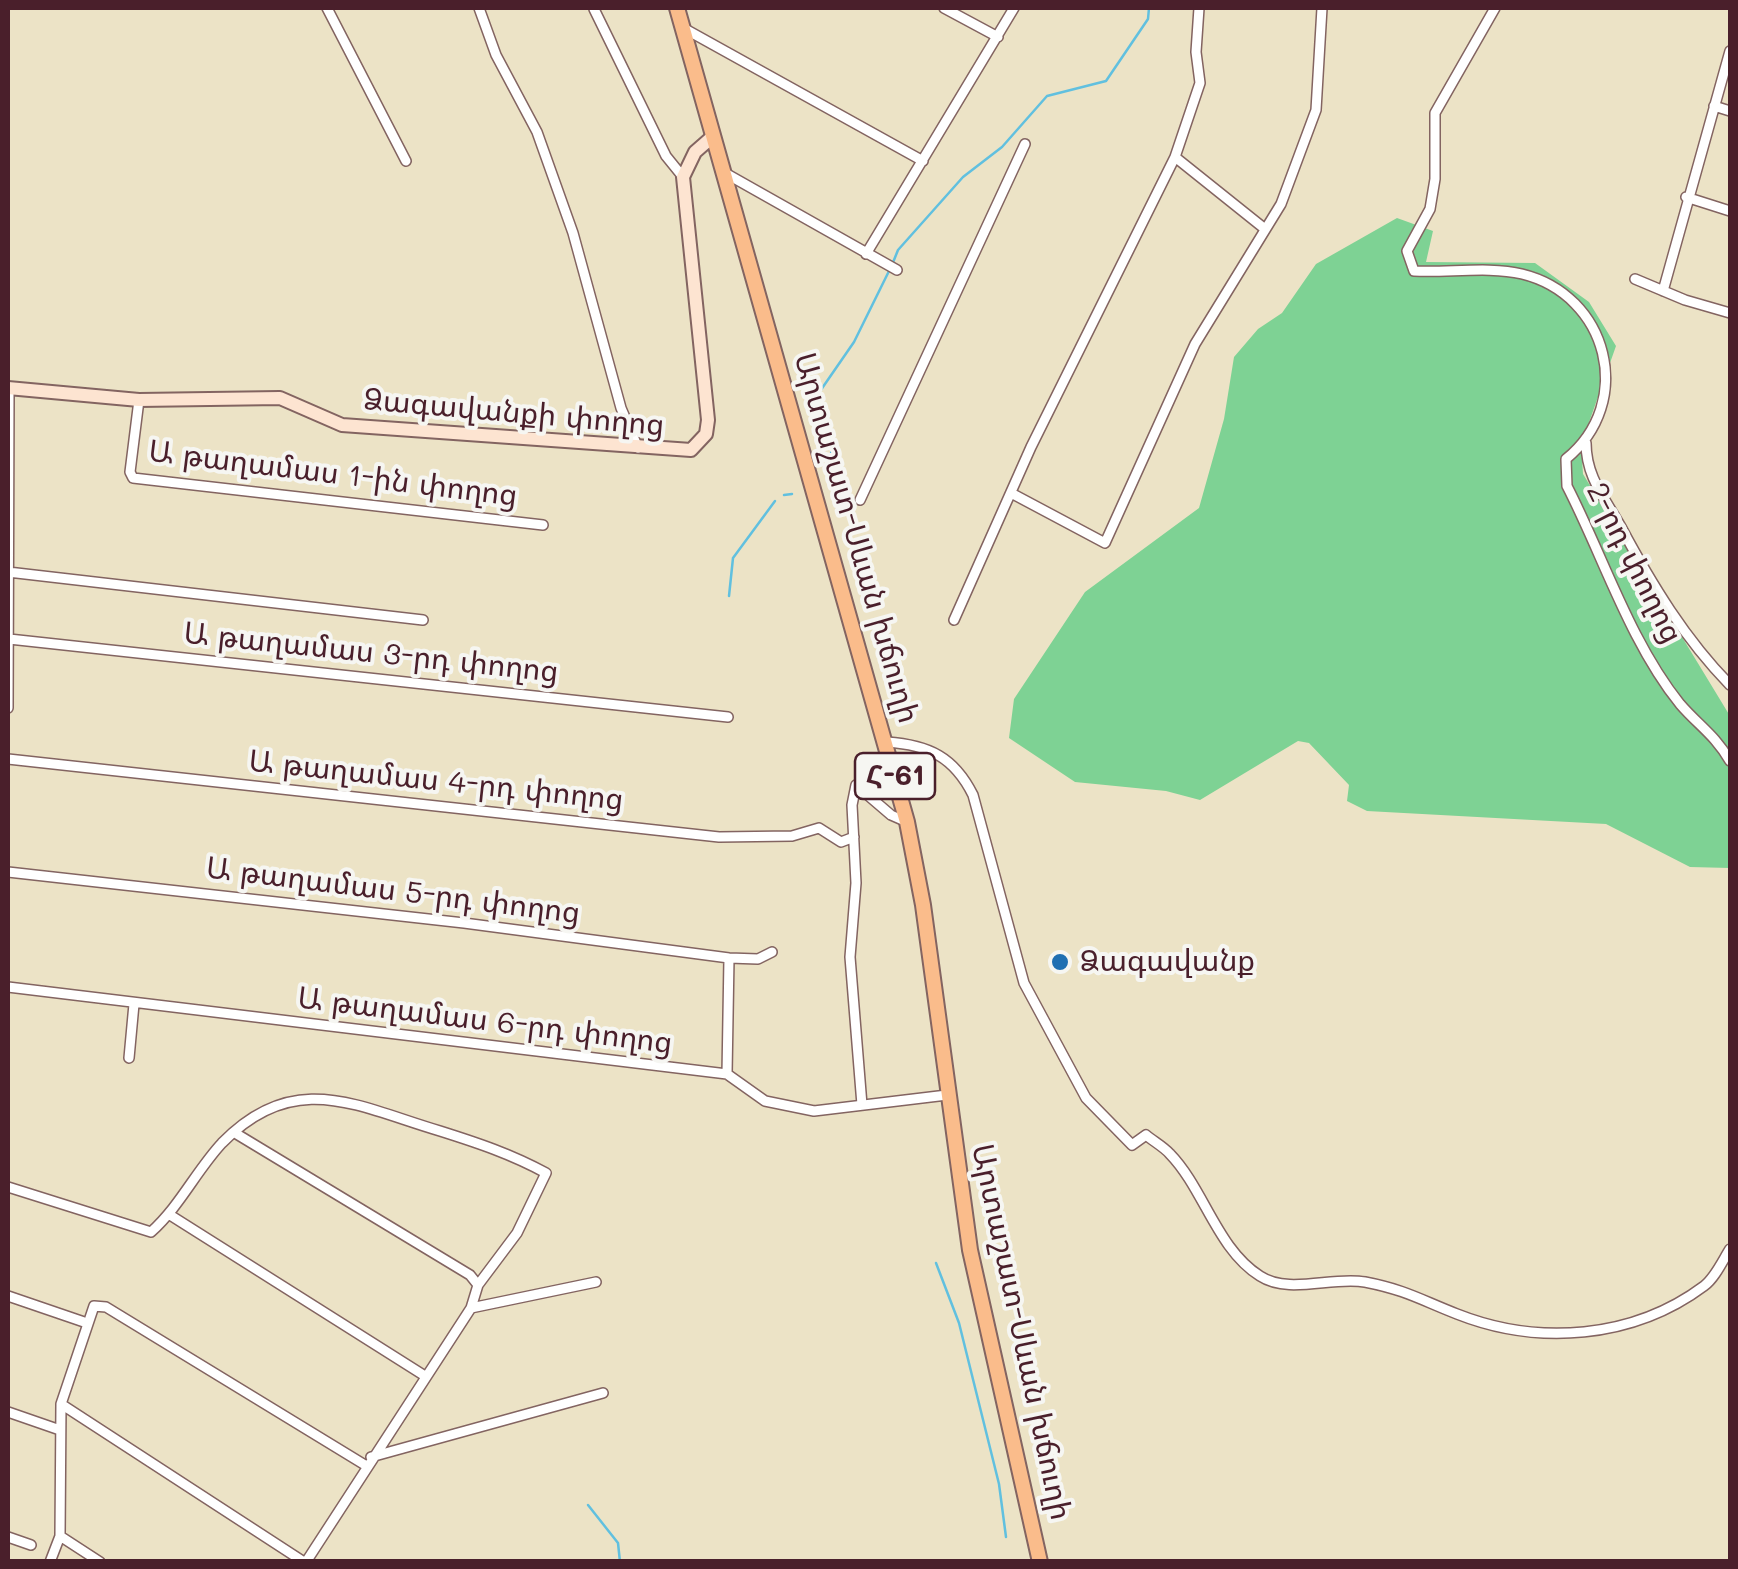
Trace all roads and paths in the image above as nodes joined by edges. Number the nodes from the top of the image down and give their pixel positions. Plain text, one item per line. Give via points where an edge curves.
1 (327, 8) edge
2 (479, 8) edge
3 (677, 8) edge
4 (944, 8) edge
5 (1014, 8) edge
6 (1199, 8) edge
7 (1322, 8) edge
8 (1495, 8) edge
9 (594, 9) edge
10 (682, 28) junction
11 (998, 37) junction
12 (1730, 51) edge
13 (1714, 106) junction
14 (1730, 111) edge
15 (712, 138) junction
16 (1025, 144) dead end
17 (1176, 158) junction
18 (406, 161) dead end
19 (923, 161) junction
20 (722, 172) junction
21 (684, 177) junction
22 (1686, 198) junction
23 (1730, 210) edge
24 (1265, 229) junction
25 (866, 254) junction
26 (896, 270) dead end
27 (1636, 279) dead end
28 (1663, 291) junction
29 (1730, 313) edge
30 (8, 388) edge
31 (138, 400) junction
32 (1586, 443) junction
33 (638, 448) junction
34 (1011, 494) junction
35 (860, 500) dead end
36 (542, 525) dead end
37 (8, 572) edge
38 (424, 620) dead end
39 (954, 620) dead end
40 (9, 639) edge
41 (1730, 686) edge
42 (8, 708) edge
43 (728, 717) dead end
44 (887, 742) junction
45 (8, 759) edge
46 (1730, 761) edge
47 (906, 822) junction
48 (854, 837) junction
49 (8, 872) edge
50 (772, 952) dead end
51 (729, 958) junction
52 (8, 988) edge
53 (134, 1004) junction
54 (129, 1058) dead end
55 (727, 1074) junction
56 (947, 1095) junction
57 (862, 1105) junction
58 (235, 1133) junction
59 (8, 1186) edge
60 (170, 1215) junction
61 (1730, 1249) edge
62 (596, 1282) dead end
63 (478, 1285) junction
64 (8, 1296) edge
65 (471, 1308) junction
66 (86, 1323) junction
67 (425, 1376) junction
68 (603, 1392) dead end
69 (61, 1404) junction
70 (8, 1412) edge
71 (60, 1430) junction
72 (368, 1461) junction
73 (60, 1536) junction
74 (8, 1537) edge
75 (31, 1545) dead end
76 (50, 1562) edge
77 (100, 1562) edge
78 (305, 1562) edge
79 (1040, 1562) edge

1 - 18 street
2 - 33 street via 537,132
3 - 10 main road, Արտաշատ-Սևան խճուղի / Հ-61
4 - 11 street
5 - 11 street
6 - 17 street via 1200,83
7 - 24 street via 1316,110
8 - 32 street, 2-րդ փողոց via 1435,113 1430,209 1407,251 1414,272 1519,273 1557,287 1594,327 1604,361 1606,408
9 - 21 street via 666,156
10 - 15 main road, Արտաշատ-Սևան խճուղի / Հ-61
10 - 19 street
11 - 19 street
12 - 13 street
13 - 14 street
13 - 22 street
15 - 20 main road, Արտաշատ-Սևան խճուղի / Հ-61
15 - 21 street via 695,152
16 - 35 street
17 - 24 street
17 - 34 street
19 - 25 street
20 - 25 street
20 - 44 main road, Արտաշատ-Սևան խճուղի / Հ-61
21 - 33 street, Ձագավանքի փողոց via 706,434 682,452
22 - 23 street
22 - 28 street
24 - 34 street via 1194,344 1106,543
25 - 26 street
27 - 28 street
28 - 29 street
30 - 31 street, Ձագավանքի փողոց
30 - 37 street
31 - 33 street, Ձագավանքի փողոց via 280,398 342,425
31 - 36 street, Ա թաղամաս 1-ին փողոց via 133,478
32 - 41 street via 1592,479 1648,580
32 - 46 street, 2-րդ փողոց via 1566,459 1566,486 1637,632 1681,704 1714,734
34 - 39 street
37 - 38 street
37 - 40 street
40 - 42 street
40 - 43 street, Ա թաղամաս 3-րդ փողոց
44 - 47 main road, Արտաշատ-Սևան խճուղի / Հ-61
44 - 61 street via 942,755 961,771 974,794 1024,982 1086,1098 1132,1145 1146,1136 1170,1154 1259,1276 1282,1285 1352,1280 1408,1290 1460,1315 1532,1332 1590,1335 1647,1316 1706,1285
45 - 48 street, Ա թաղամաս 4-րդ փողոց via 718,838 819,828 841,842
47 - 48 street via 856,785
47 - 56 main road, Արտաշատ-Սևան խճուղի / Հ-61
48 - 57 street via 850,957
49 - 51 street, Ա թաղամաս 5-րդ փողոց
50 - 51 street, Ա թաղամաս 5-րդ փողոց
51 - 55 street
52 - 53 street, Ա թաղամաս 6-րդ փողոց
53 - 54 street
53 - 55 street, Ա թաղամաս 6-րդ փողոց
55 - 57 street, Ա թաղամաս 6-րդ փողոց via 765,1102 814,1111
56 - 57 street, Ա թաղամաս 6-րդ փողոց
56 - 79 main road, Արտաշատ-Սևան խճուղի / Հ-61 via 970,1250
58 - 60 street
58 - 63 street
58 - 63 street via 262,1112 304,1097 356,1101 496,1148 546,1174 517,1233
59 - 60 street via 151,1232
60 - 67 street
62 - 65 street
63 - 65 street
64 - 66 street
65 - 67 street
66 - 69 street
66 - 72 street via 94,1306 106,1307
67 - 72 street
68 - 72 street
69 - 71 street
69 - 78 street
70 - 71 street
71 - 73 street
72 - 78 street
73 - 76 street
73 - 77 street
74 - 75 street

